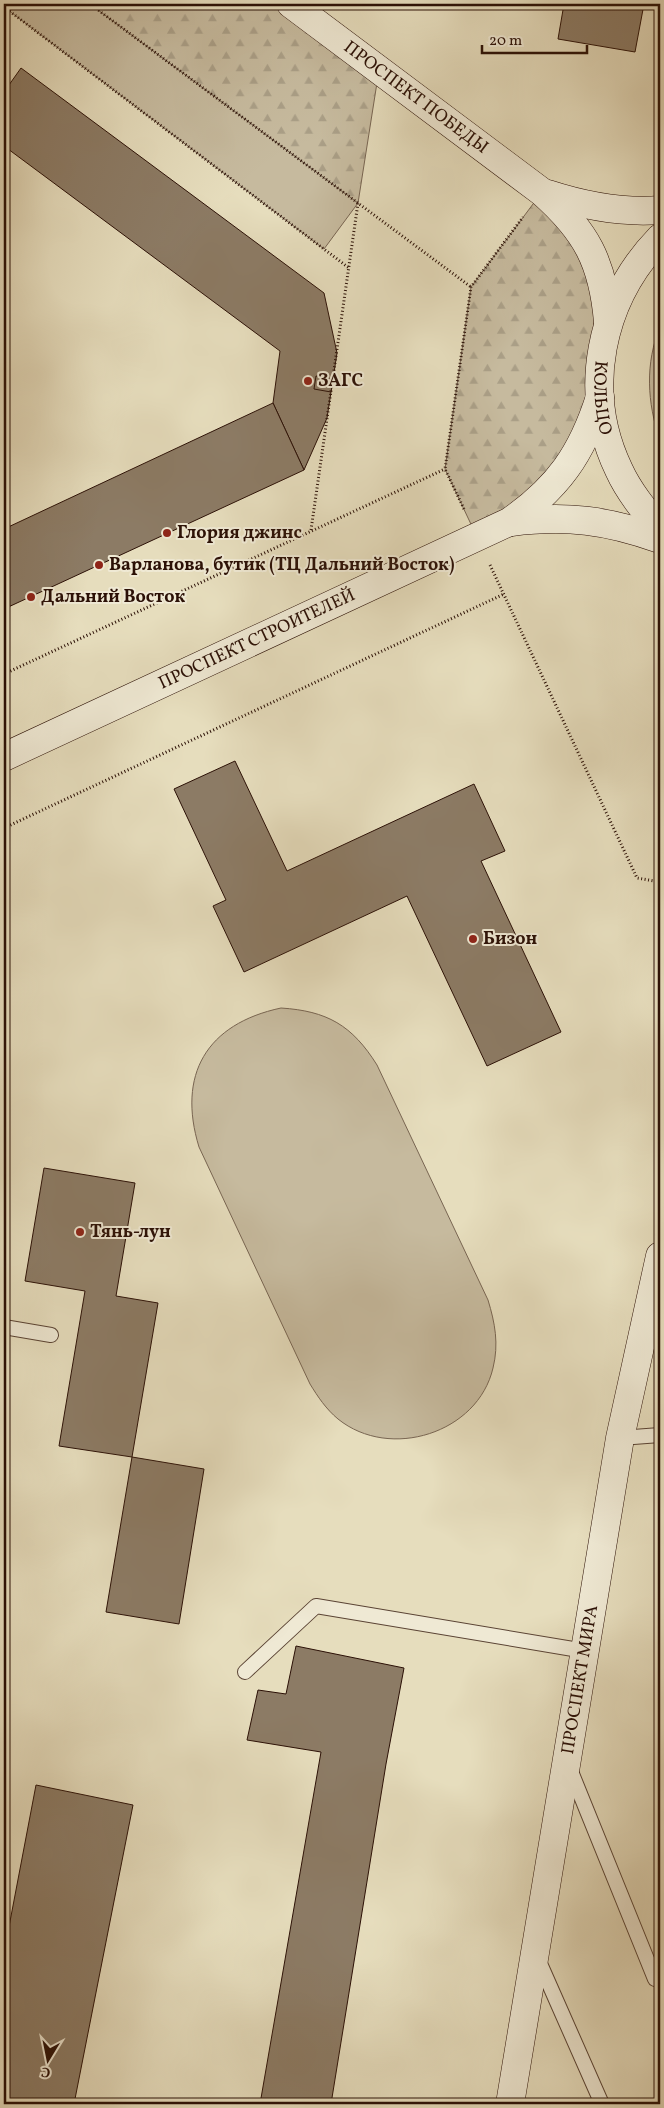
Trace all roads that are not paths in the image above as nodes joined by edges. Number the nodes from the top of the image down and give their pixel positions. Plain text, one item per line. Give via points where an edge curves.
1 (291, 4) edge
2 (542, 192) junction
3 (660, 210) edge
4 (660, 238) edge
5 (608, 322) junction
6 (600, 397) junction
7 (509, 522) junction
8 (660, 529) edge
9 (660, 539) edge
10 (4, 757) edge
11 (660, 1256) edge
12 (4, 1327) edge
13 (51, 1335) dead end
14 (660, 1435) edge
15 (620, 1438) junction
16 (585, 1651) junction
17 (244, 1672) dead end
18 (567, 1762) junction
19 (535, 1953) junction
20 (655, 1979) dead end
21 (510, 2104) edge
22 (602, 2104) edge

1 - 2 street, ПРОСПЕКТ ПОБЕДЫ
2 - 3 street via 610,210
2 - 5 street, ПРОСПЕКТ ПОБЕДЫ via 566,212 594,255 602,277
4 - 5 street, КОЛЬЦО via 623,286
5 - 6 street, КОЛЬЦО via 600,359
6 - 7 street via 579,450 565,472 536,502
6 - 8 street, КОЛЬЦО via 606,434 618,470 638,503
7 - 9 street via 568,518 598,520
7 - 10 street, ПРОСПЕКТ СТРОИТЕЛЕЙ
11 - 15 street, ПРОСПЕКТ МИРА
12 - 13 lane
14 - 15 lane
15 - 16 street, ПРОСПЕКТ МИРА
16 - 17 lane via 316,1606
16 - 18 street, ПРОСПЕКТ МИРА
18 - 19 street, ПРОСПЕКТ МИРА
18 - 20 lane
19 - 21 street, ПРОСПЕКТ МИРА
19 - 22 lane

